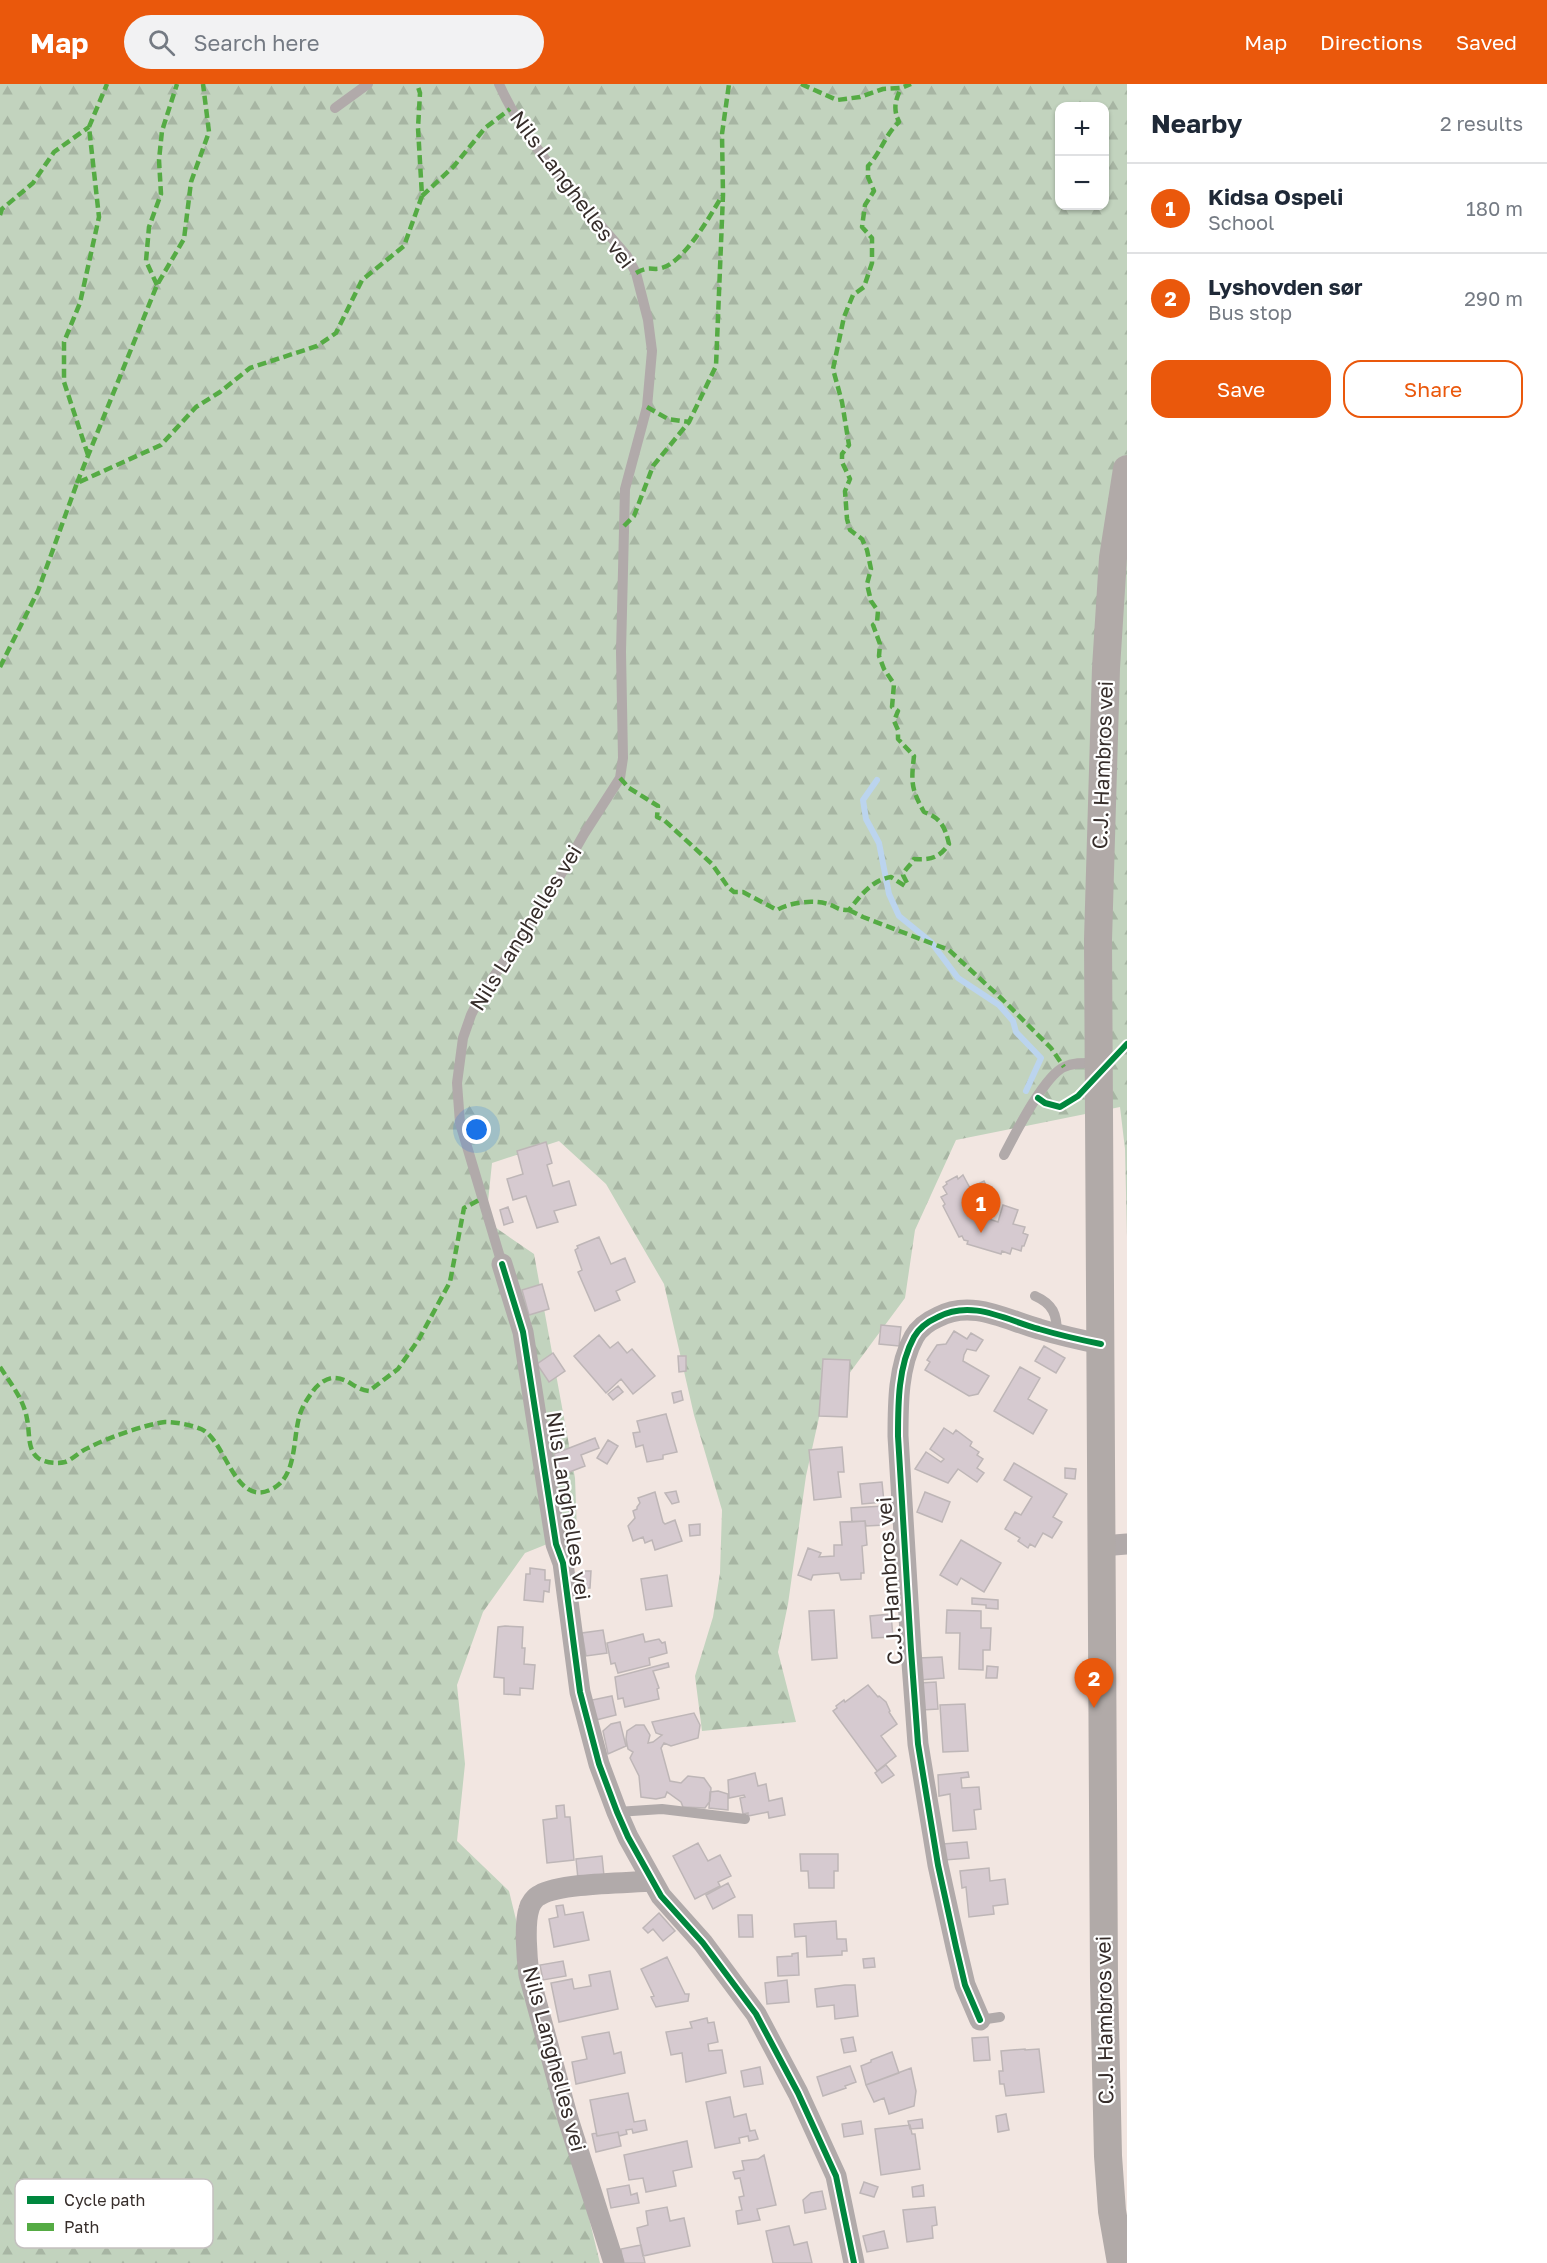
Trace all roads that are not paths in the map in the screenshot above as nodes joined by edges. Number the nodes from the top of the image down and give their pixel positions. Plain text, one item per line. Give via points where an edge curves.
1 (368, 84) edge
2 (499, 84) edge
3 (335, 108) dead end
4 (1127, 469) edge
5 (1098, 1063) junction
6 (1004, 1155) dead end
7 (502, 1264) joint
8 (1035, 1296) dead end
9 (1057, 1334) junction
10 (1101, 1344) junction
11 (1115, 1545) edge
12 (617, 1812) junction
13 (745, 1819) dead end
14 (652, 1881) junction
15 (990, 2018) dead end
16 (614, 2263) edge
17 (854, 2263) edge
18 (1121, 2263) edge

1 - 3 lane
2 - 7 lane, Nils Langhelles vei via 510,109 537,149 627,256 636,273 652,351 647,408 626,489 620,778 548,897 481,995 463,1038 457,1083 460,1123
4 - 5 main road, C.J. Hambros vei via 1113,558 1106,668
5 - 6 lane via 1075,1064 1055,1073
5 - 10 main road, C.J. Hambros vei
7 - 12 street, Nils Langhelles vei via 523,1332 556,1545 563,1563 580,1692 599,1764
8 - 9 lane via 1055,1313
9 - 10 street, C.J. Hambros vei
9 - 15 street, C.J. Hambros vei via 980,1311 949,1311 927,1322 914,1335 898,1401 918,1744 938,1865 965,1985
10 - 11 main road, C.J. Hambros vei
11 - 18 main road, C.J. Hambros vei via 1104,1980 1108,2156
12 - 13 lane via 662,1809
12 - 14 street, Nils Langhelles vei
14 - 16 street, Nils Langhelles vei via 550,1890 528,1909 529,1975 568,2120
14 - 17 street, Nils Langhelles vei via 761,2024 798,2093 836,2176

